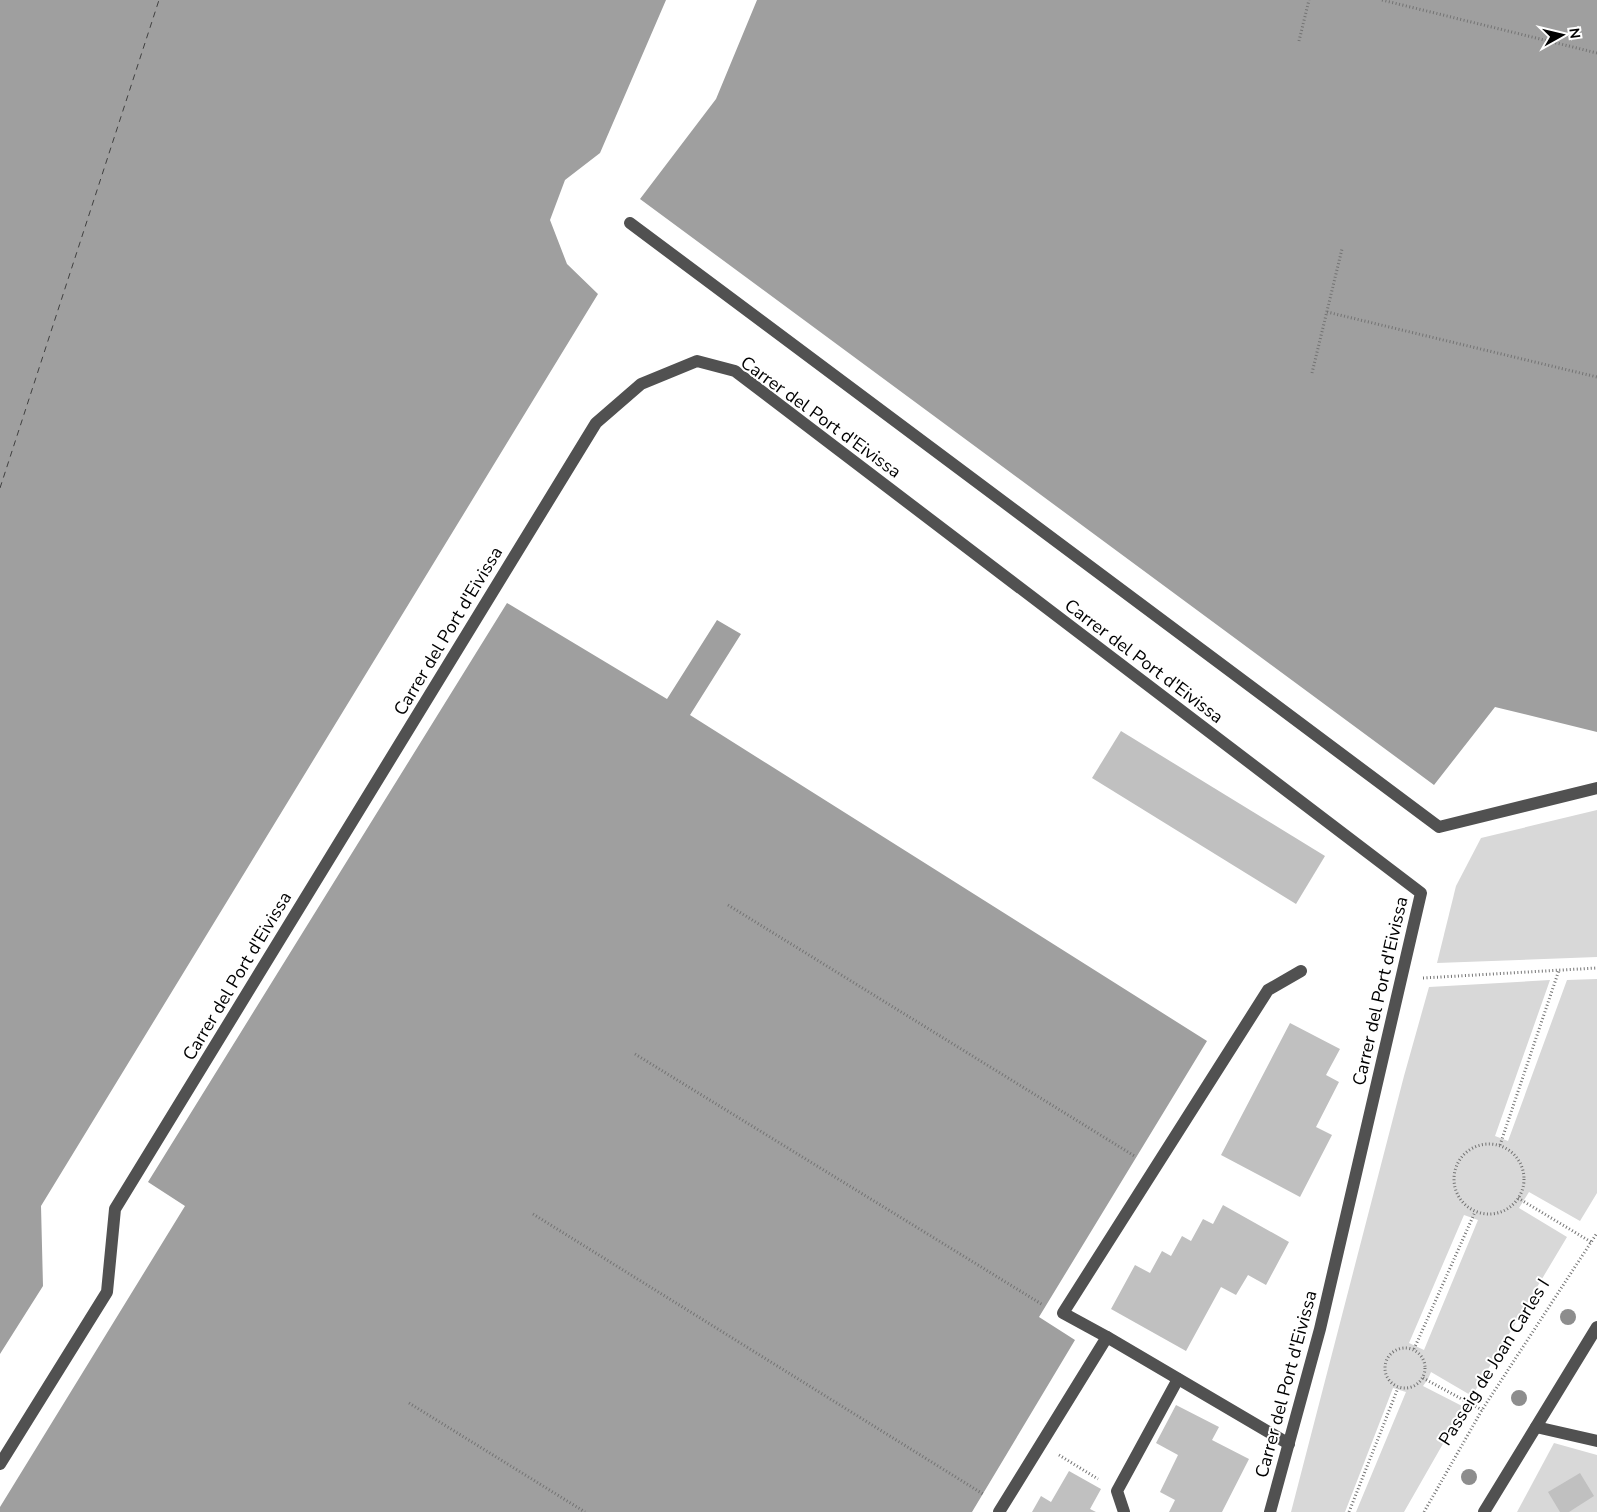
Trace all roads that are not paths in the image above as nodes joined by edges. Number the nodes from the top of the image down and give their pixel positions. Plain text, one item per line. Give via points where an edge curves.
1 (630, 223) dead end
2 (1597, 788) edge
3 (1301, 971) dead end
4 (1597, 1327) edge
5 (1106, 1337) junction
6 (1178, 1379) junction
7 (1536, 1427) junction
8 (1597, 1441) edge
9 (1288, 1444) junction
10 (0, 1464) edge
11 (999, 1512) edge
12 (1124, 1512) edge
13 (1270, 1512) edge
14 (1484, 1512) edge

1 - 2 street via 1439,827
3 - 5 street via 1268,990 1063,1313
4 - 7 street
5 - 6 street
5 - 11 street
6 - 9 street
6 - 12 street via 1117,1491
7 - 8 street
7 - 14 street
9 - 10 street, Carrer del Port d'Eivissa via 1320,1329 1421,893 735,371 697,361 641,384 596,423 115,1209 107,1292
9 - 13 street, Carrer del Port d'Eivissa

